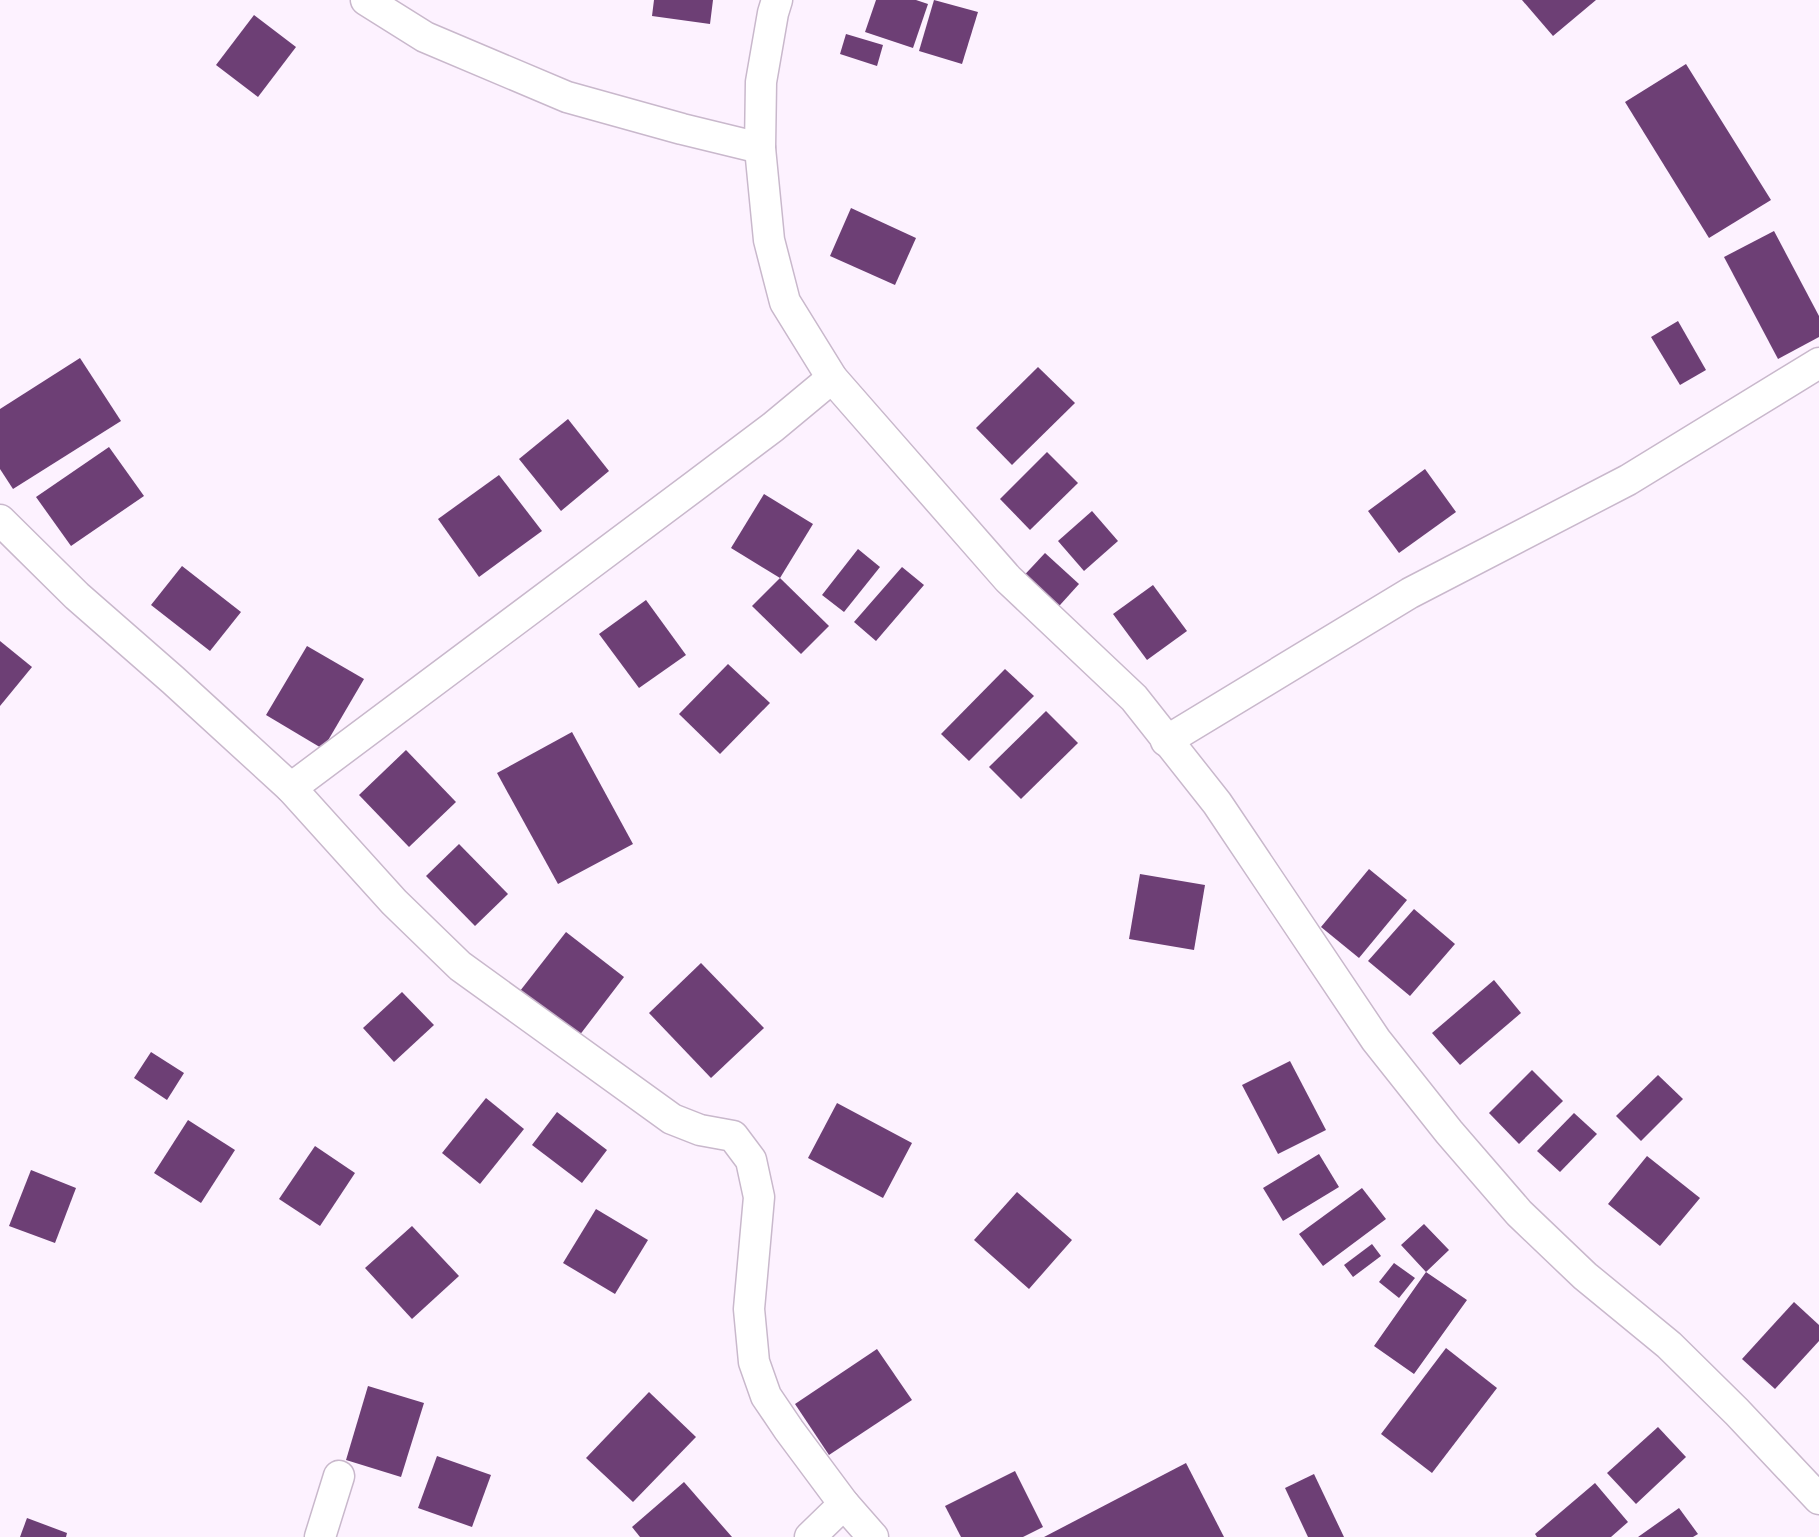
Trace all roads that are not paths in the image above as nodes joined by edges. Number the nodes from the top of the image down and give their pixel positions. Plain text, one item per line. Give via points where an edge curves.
1 (366, 0) edge
2 (777, 0) edge
3 (760, 147) junction
4 (1819, 363) edge
5 (832, 378) junction
6 (0, 520) edge
7 (1166, 741) junction
8 (291, 788) junction
9 (339, 1476) dead end
10 (1819, 1499) edge
11 (844, 1504) junction
12 (320, 1537) edge
13 (810, 1537) edge
14 (873, 1537) edge

1 - 3 street via 425,37 567,97
2 - 3 street via 760,82
3 - 5 street via 769,240 785,302
4 - 7 street via 1628,480 1410,593
5 - 7 street via 1008,579 1134,698
5 - 8 street via 773,427
6 - 8 street via 77,596
7 - 10 street via 1217,803 1376,1040 1449,1132 1519,1213 1585,1276 1669,1345
8 - 11 street via 394,902 460,966 672,1119 700,1130 733,1136 751,1160 759,1197 749,1309 754,1362 766,1396
9 - 12 street
11 - 13 street
11 - 14 street

